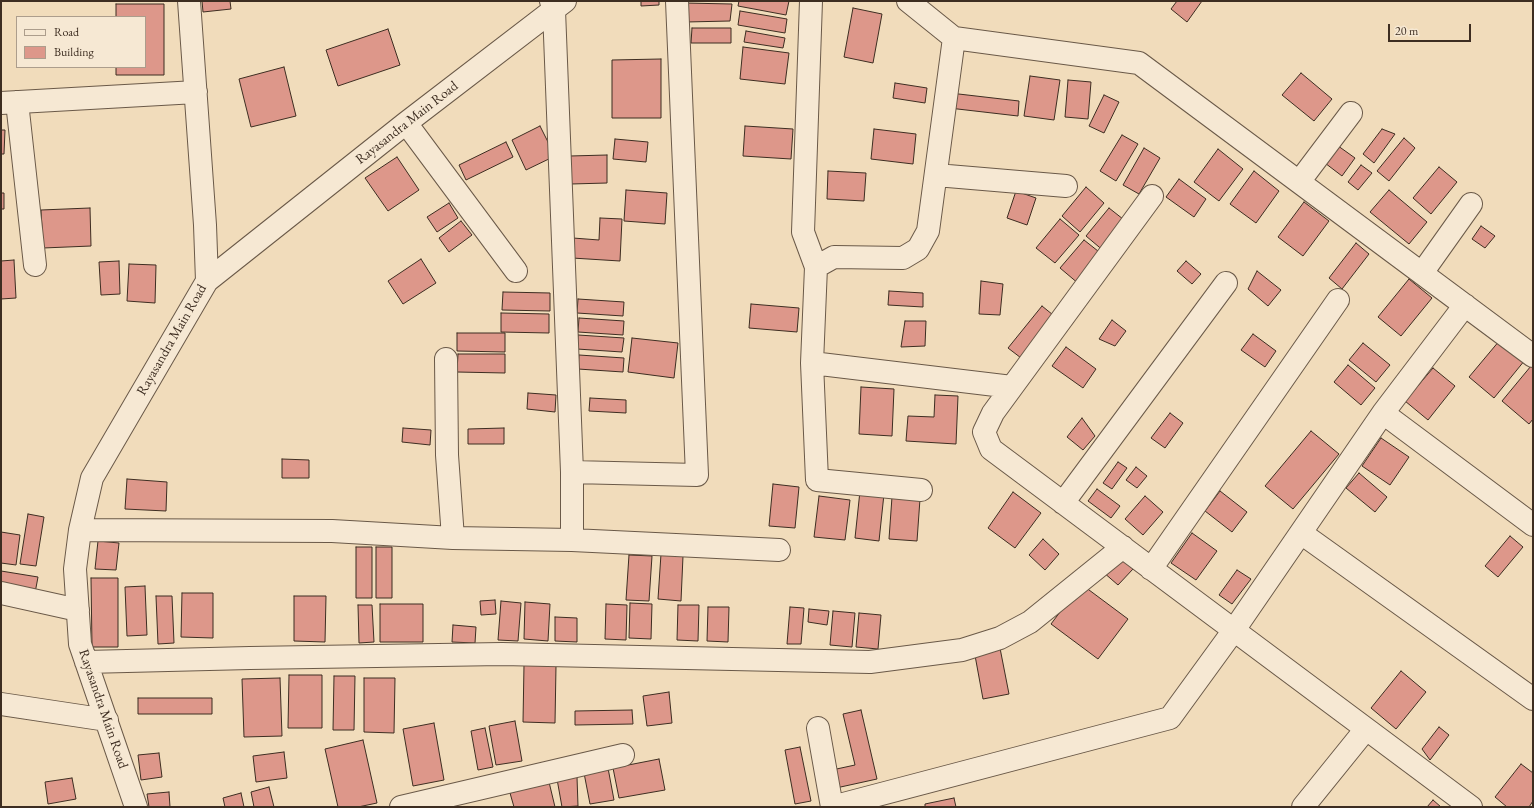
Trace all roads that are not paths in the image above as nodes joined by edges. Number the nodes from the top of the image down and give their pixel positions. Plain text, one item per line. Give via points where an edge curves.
1 (189, 1) edge
2 (677, 1) edge
3 (811, 1) edge
4 (908, 1) edge
5 (557, 4) edge
6 (954, 38) junction
7 (196, 92) junction
8 (9, 102) edge
9 (1351, 113) dead end
10 (406, 123) junction
11 (936, 175) junction
12 (1299, 182) junction
13 (1066, 186) dead end
14 (1152, 196) dead end
15 (1471, 204) dead end
16 (35, 265) dead end
17 (816, 267) junction
18 (516, 271) dead end
19 (1422, 273) junction
20 (207, 281) junction
21 (1226, 283) dead end
22 (1338, 300) dead end
23 (1465, 305) junction
24 (1533, 356) edge
25 (446, 359) dead end
26 (812, 363) junction
27 (1012, 387) junction
28 (1383, 413) junction
29 (572, 472) junction
30 (921, 490) dead end
31 (1063, 503) junction
32 (1533, 525) edge
33 (80, 530) junction
34 (1301, 533) junction
35 (453, 538) junction
36 (572, 540) junction
37 (1123, 548) junction
38 (780, 550) dead end
39 (1151, 569) junction
40 (1, 593) edge
41 (78, 610) junction
42 (1234, 630) junction
43 (86, 662) junction
44 (1533, 699) edge
45 (1, 704) edge
46 (107, 720) junction
47 (818, 728) dead end
48 (1366, 729) junction
49 (623, 755) dead end
50 (136, 807) edge
51 (401, 807) edge
52 (832, 807) edge
53 (1303, 807) edge
54 (1471, 807) edge

1 - 7 street
2 - 29 street via 697,475
3 - 17 street via 803,232
4 - 6 street
5 - 10 street, Rayasandra Main Road
5 - 29 street
6 - 11 street
6 - 12 street via 1139,63
7 - 8 street
7 - 20 street
8 - 16 street
9 - 12 street
10 - 18 street
10 - 20 street, Rayasandra Main Road
11 - 13 street
11 - 17 street via 928,230 918,249 903,258 834,257
12 - 19 street
14 - 27 street
15 - 19 street
17 - 26 street
19 - 23 street
20 - 33 street, Rayasandra Main Road via 92,478
21 - 31 street
22 - 39 street
23 - 24 street
23 - 28 street
25 - 35 street
26 - 27 street
26 - 30 street via 817,480
27 - 31 street via 993,413 984,432 991,449
28 - 32 street
28 - 34 street
29 - 36 street
31 - 37 street
33 - 35 street via 332,531
33 - 41 street, Rayasandra Main Road via 75,569
34 - 42 street
34 - 44 street
35 - 36 street
36 - 38 street
37 - 39 street
37 - 43 street via 1030,622 1000,638 962,650 870,662 502,654
39 - 42 street
40 - 41 street
41 - 43 street, Rayasandra Main Road via 80,644
42 - 48 street
42 - 52 street via 1170,718
43 - 46 street, Rayasandra Main Road
45 - 46 street
46 - 50 street, Rayasandra Main Road
47 - 52 street
48 - 53 street
48 - 54 street
49 - 51 street

